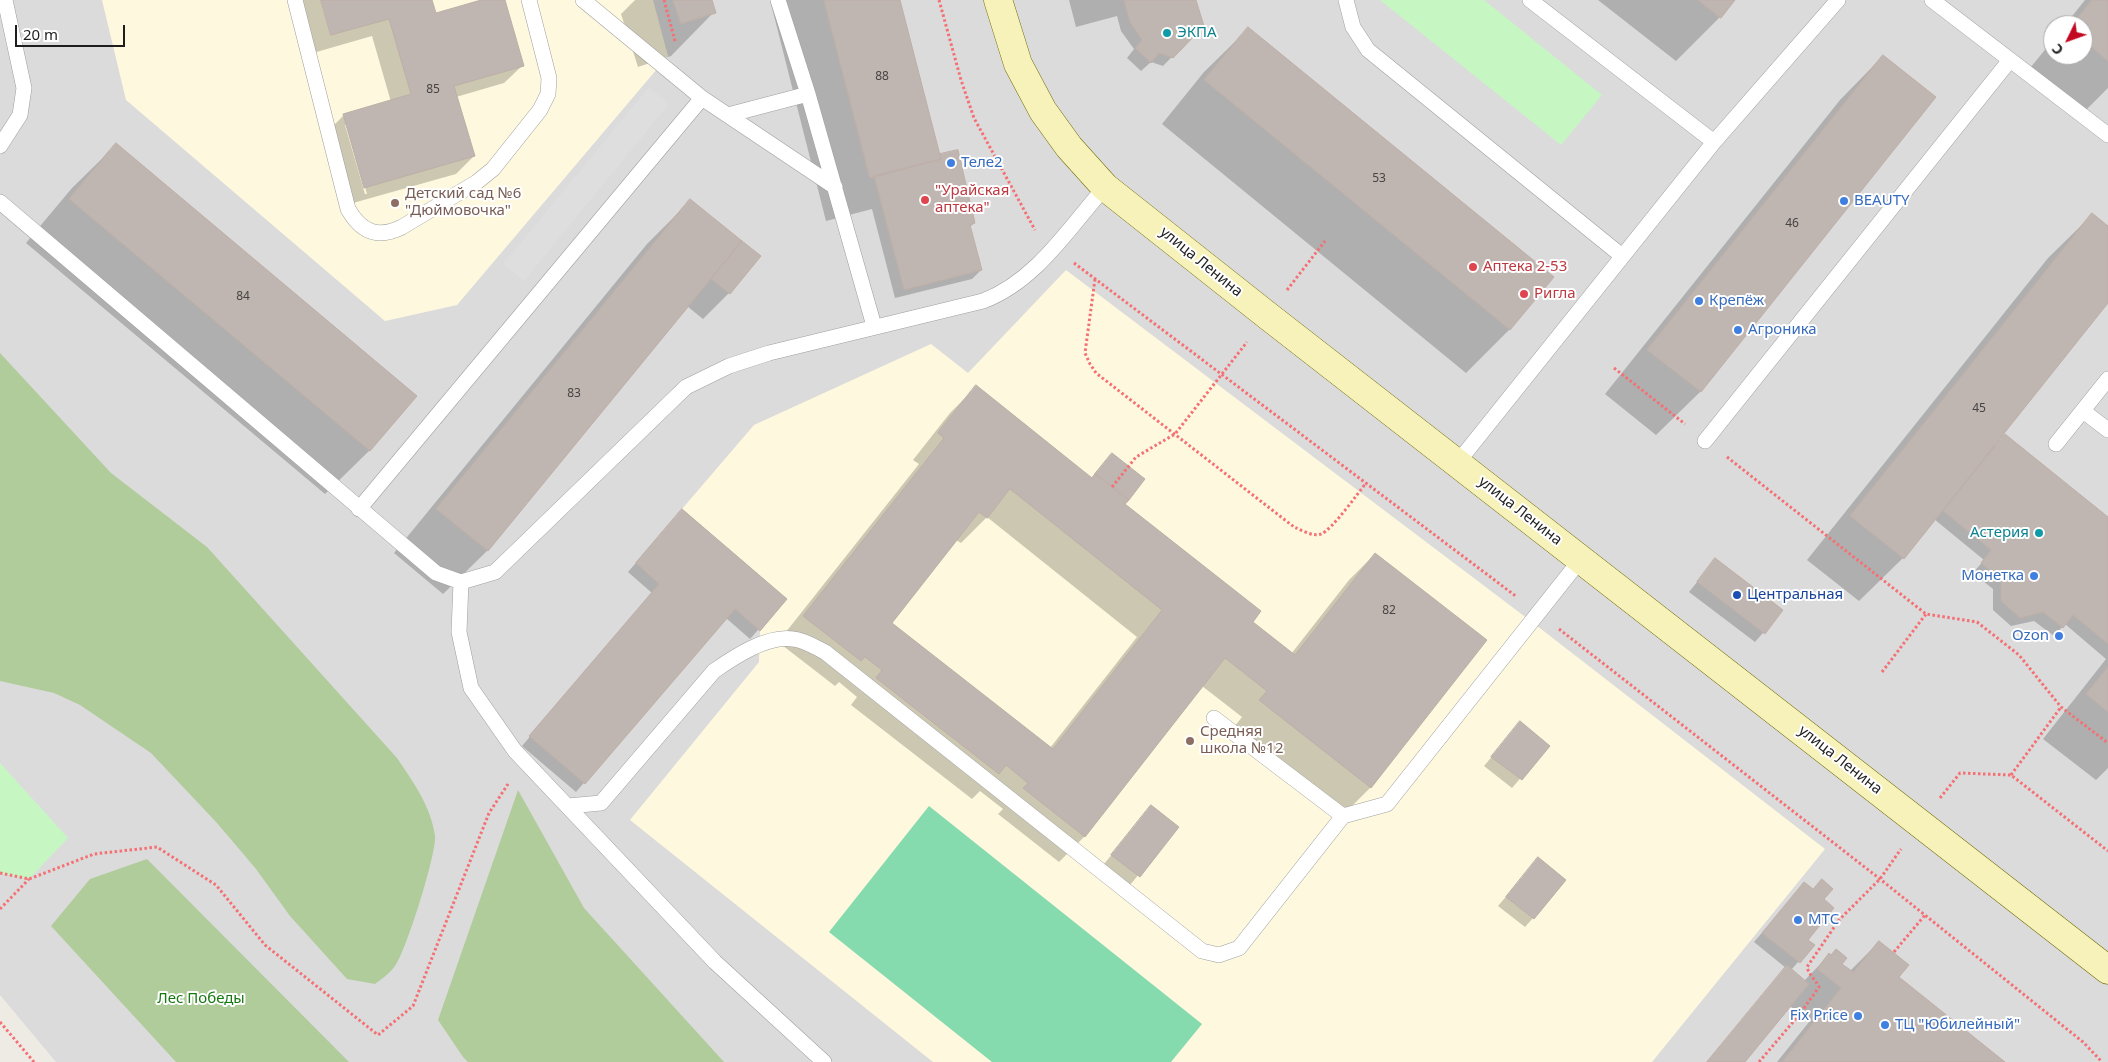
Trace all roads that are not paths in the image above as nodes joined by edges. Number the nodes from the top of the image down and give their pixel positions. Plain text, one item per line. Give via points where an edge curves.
1 (5, 0) edge
2 (295, 0) edge
3 (529, 0) edge
4 (583, 0) edge
5 (778, 0) edge
6 (998, 0) edge
7 (1346, 0) edge
8 (1530, 0) edge
9 (1838, 0) edge
10 (1932, 0) edge
11 (2010, 60) junction
12 (808, 94) junction
13 (702, 98) junction
14 (728, 115) junction
15 (2108, 135) edge
16 (1714, 142) junction
17 (0, 146) edge
18 (835, 187) junction
19 (1105, 187) junction
20 (0, 202) edge
21 (1622, 256) junction
22 (874, 326) junction
23 (2108, 379) edge
24 (2083, 411) junction
25 (2108, 430) edge
26 (1705, 440) road end
27 (2056, 444) dead end
28 (1458, 462) junction
29 (359, 509) junction
30 (1581, 559) junction
31 (461, 582) junction
32 (1214, 718) dead end
33 (568, 806) junction
34 (1343, 816) junction
35 (2108, 970) edge
36 (824, 1062) edge

1 - 17 lane via 24,88 20,115
2 - 3 lane via 348,209 355,222 377,234 402,227 477,182 493,169 540,110 548,94 549,78
4 - 13 lane
5 - 12 lane
6 - 19 main road, улица Ленина via 1018,64 1043,111 1069,147
7 - 21 lane via 1353,27 1368,50
8 - 16 lane
9 - 16 lane
10 - 11 lane
11 - 15 lane
11 - 26 lane
12 - 14 lane
12 - 18 lane
13 - 14 lane
13 - 29 lane
14 - 18 lane
16 - 21 lane
18 - 22 lane
19 - 22 lane via 1034,268 1000,295
19 - 28 main road, улица Ленина
20 - 29 lane
21 - 28 lane
22 - 31 lane via 768,353 729,366 686,387 495,572
23 - 24 lane
24 - 25 lane
24 - 27 lane
28 - 30 main road, улица Ленина
29 - 31 lane via 436,573
30 - 34 lane via 1387,804
30 - 35 main road, улица Ленина
31 - 33 lane via 459,632 471,688 515,751
32 - 34 lane
33 - 34 lane via 601,803 714,670 737,656 780,638 794,639 825,652 1202,951 1220,955 1239,948
33 - 36 lane via 715,962

